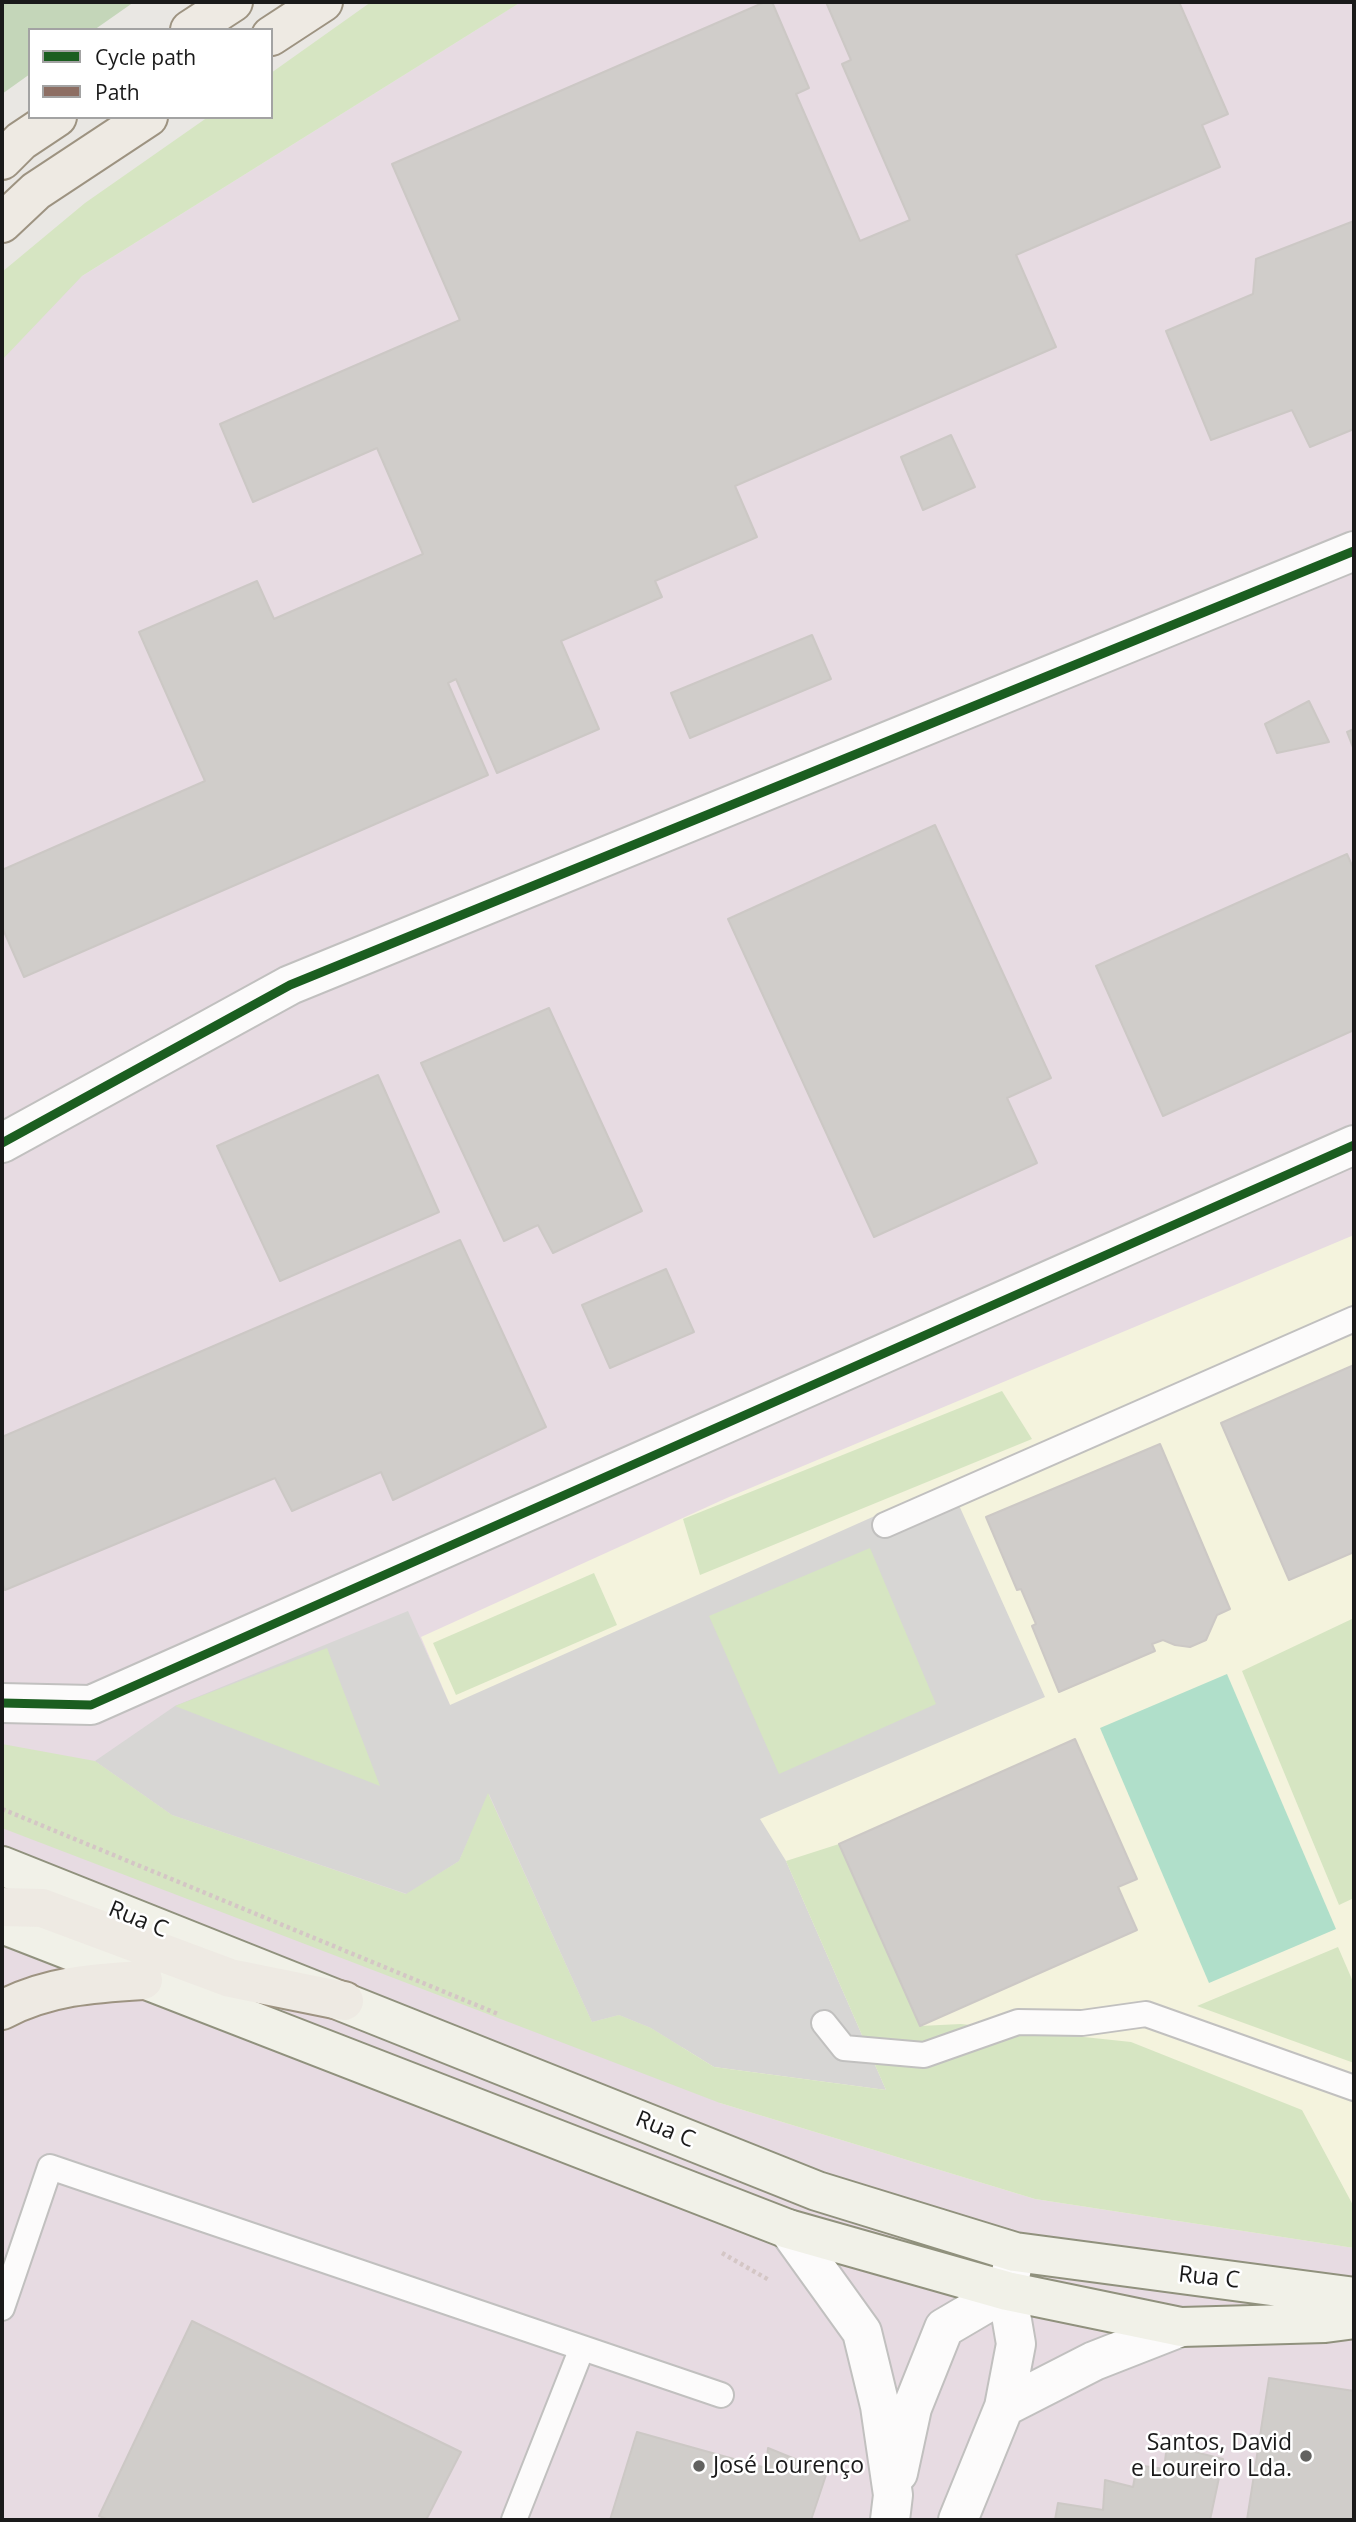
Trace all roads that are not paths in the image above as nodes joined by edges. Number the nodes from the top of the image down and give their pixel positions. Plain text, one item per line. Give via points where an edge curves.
1 (233, 2) edge
2 (323, 2) edge
3 (193, 28) edge
4 (273, 35) edge
5 (54, 119) edge
6 (145, 119) edge
7 (8, 151) edge
8 (2, 223) edge
9 (1354, 551) edge
10 (2, 1143) edge
11 (1354, 1145) edge
12 (1354, 1319) edge
13 (885, 1525) dead end
14 (2, 1703) edge
15 (2, 1866) edge
16 (2, 1907) edge
17 (2, 1924) edge
18 (143, 1980) junction
19 (344, 2001) junction
20 (2, 2010) edge
21 (824, 2023) dead end
22 (1354, 2088) edge
23 (788, 2229) junction
24 (1015, 2252) junction
25 (1007, 2291) junction
26 (1354, 2297) edge
27 (2, 2308) edge
28 (1354, 2319) edge
29 (1181, 2327) junction
30 (582, 2348) junction
31 (721, 2395) dead end
32 (1004, 2407) junction
33 (892, 2507) edge
34 (514, 2520) edge
35 (958, 2520) edge

1 - 3 main road
2 - 4 main road
5 - 7 main road
6 - 8 main road via 36,191
9 - 10 street via 290,985
11 - 14 street via 91,1705
12 - 13 lane
15 - 19 street, Rua C
16 - 19 main road via 42,1908 230,1978
17 - 18 street, Rua C
18 - 20 main road via 80,1984 26,1997
18 - 23 street, Rua C
19 - 24 street, Rua C via 817,2191
21 - 22 lane via 844,2048 924,2055 1018,2021 1082,2023 1146,2014
23 - 25 street, Rua C
23 - 33 street via 862,2332 880,2406
24 - 25 street
24 - 26 street, Rua C
25 - 29 street, Rua C
25 - 32 street via 1016,2344
25 - 33 street via 944,2328 912,2408
27 - 30 lane via 50,2167
28 - 29 street, Rua C
29 - 32 street via 1094,2361
30 - 31 lane
30 - 34 lane
32 - 35 street

